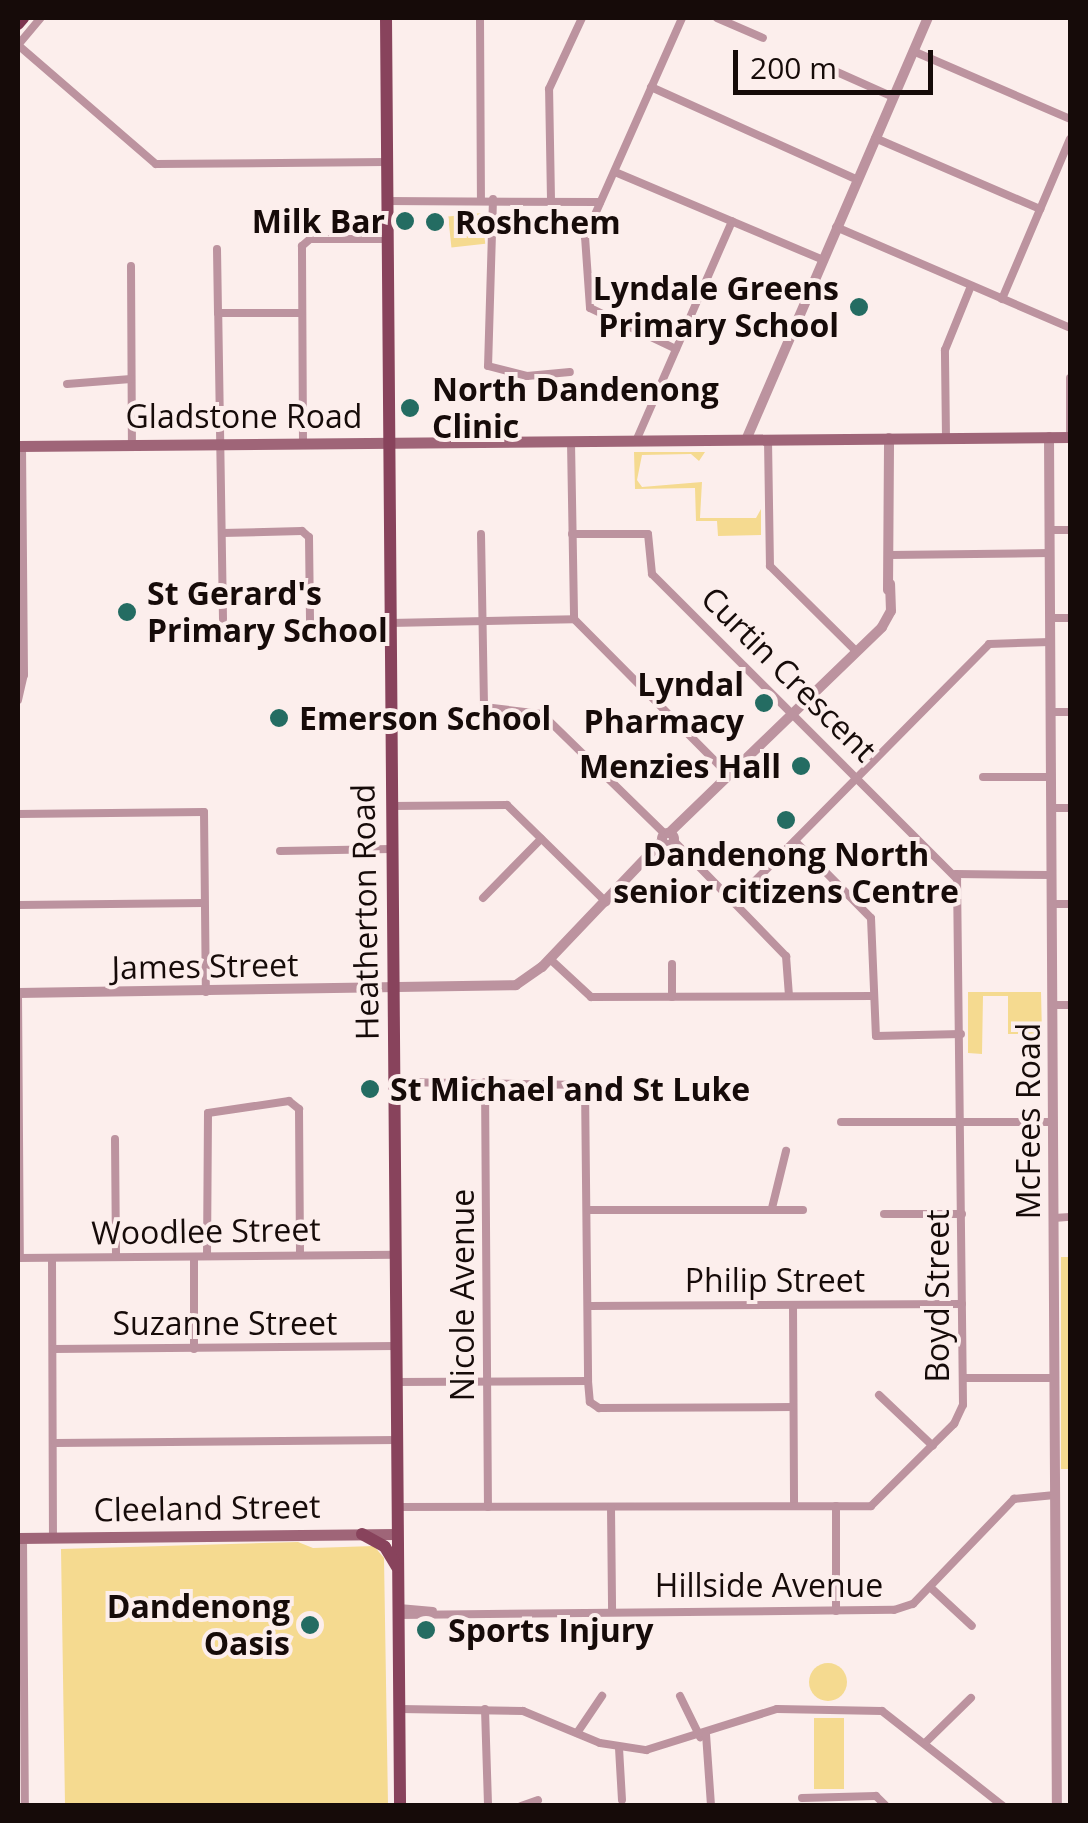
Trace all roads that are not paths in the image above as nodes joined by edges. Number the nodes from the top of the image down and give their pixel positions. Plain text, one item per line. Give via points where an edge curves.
1 (23, 18) edge
2 (41, 18) edge
3 (386, 18) edge
4 (480, 18) edge
5 (582, 18) edge
6 (682, 18) edge
7 (717, 18) edge
8 (928, 18) edge
9 (18, 24) edge
10 (763, 38) dead end
11 (18, 45) edge
12 (913, 51) junction
13 (828, 68) dead end
14 (651, 87) junction
15 (893, 96) junction
16 (1070, 119) edge
17 (876, 138) junction
18 (1070, 139) edge
19 (386, 162) junction
20 (615, 172) junction
21 (856, 179) junction
22 (481, 200) junction
23 (493, 200) junction
24 (552, 200) junction
25 (386, 201) junction
26 (600, 202) junction
27 (1040, 209) junction
28 (732, 222) junction
29 (836, 226) junction
30 (386, 239) junction
31 (217, 249) dead end
32 (821, 259) junction
33 (131, 266) dead end
34 (971, 286) junction
35 (1002, 299) junction
36 (301, 312) junction
37 (218, 313) junction
38 (1070, 328) edge
39 (676, 349) junction
40 (570, 372) dead end
41 (1070, 378) edge
42 (132, 380) junction
43 (66, 384) dead end
44 (1070, 436) edge
45 (1049, 437) junction
46 (889, 438) junction
47 (946, 438) junction
48 (746, 440) junction
49 (768, 440) junction
50 (636, 441) junction
51 (570, 442) junction
52 (387, 443) junction
53 (302, 444) junction
54 (132, 445) junction
55 (220, 445) junction
56 (20, 446) edge
57 (1050, 530) junction
58 (1070, 530) edge
59 (222, 533) junction
60 (481, 534) dead end
61 (572, 534) junction
62 (1050, 553) junction
63 (890, 555) junction
64 (1050, 618) junction
65 (1070, 618) edge
66 (574, 619) junction
67 (223, 620) dead end
68 (310, 622) dead end
69 (482, 622) junction
70 (390, 623) junction
71 (1050, 642) junction
72 (854, 650) junction
73 (18, 700) edge
74 (1050, 712) junction
75 (1070, 712) edge
76 (792, 714) junction
77 (730, 776) junction
78 (857, 777) junction
79 (983, 777) dead end
80 (1050, 777) junction
81 (391, 806) junction
82 (1051, 808) junction
83 (1070, 808) edge
84 (18, 814) edge
85 (541, 838) junction
86 (666, 840) junction
87 (796, 841) junction
88 (391, 849) junction
89 (280, 851) dead end
90 (1052, 875) junction
91 (956, 879) junction
92 (483, 898) dead end
93 (606, 902) junction
94 (204, 903) junction
95 (733, 903) junction
96 (1052, 904) junction
97 (1070, 904) edge
98 (18, 905) edge
99 (546, 963) junction
100 (672, 964) dead end
101 (393, 990) junction
102 (206, 992) junction
103 (18, 994) edge
104 (672, 996) junction
105 (788, 996) junction
106 (872, 996) junction
107 (1052, 1005) junction
108 (1070, 1005) edge
109 (961, 1034) junction
110 (394, 1082) junction
111 (486, 1082) junction
112 (840, 1122) dead end
113 (961, 1122) junction
114 (1053, 1122) junction
115 (115, 1139) dead end
116 (786, 1151) dead end
117 (772, 1208) junction
118 (588, 1210) junction
119 (803, 1210) dead end
120 (884, 1214) dead end
121 (962, 1214) junction
122 (1054, 1218) junction
123 (1070, 1218) edge
124 (300, 1255) junction
125 (396, 1255) junction
126 (207, 1256) junction
127 (194, 1257) junction
128 (19, 1258) edge
129 (52, 1258) junction
130 (116, 1258) junction
131 (962, 1304) junction
132 (588, 1306) junction
133 (793, 1306) junction
134 (396, 1346) junction
135 (194, 1348) junction
136 (54, 1350) junction
137 (963, 1378) junction
138 (1054, 1378) junction
139 (488, 1381) junction
140 (396, 1382) junction
141 (588, 1382) junction
142 (879, 1395) dead end
143 (793, 1407) junction
144 (397, 1440) junction
145 (55, 1443) junction
146 (933, 1446) junction
147 (1055, 1495) junction
148 (794, 1506) junction
149 (836, 1506) junction
150 (397, 1507) junction
151 (488, 1507) junction
152 (611, 1507) junction
153 (362, 1534) junction
154 (397, 1534) junction
155 (20, 1538) edge
156 (55, 1538) junction
157 (398, 1569) junction
158 (930, 1586) junction
159 (612, 1611) junction
160 (836, 1611) junction
161 (398, 1612) junction
162 (972, 1626) dead end
163 (602, 1696) dead end
164 (680, 1696) dead end
165 (970, 1698) dead end
166 (1056, 1702) junction
167 (1070, 1703) edge
168 (400, 1709) junction
169 (485, 1710) junction
170 (577, 1733) junction
171 (703, 1735) junction
172 (926, 1742) junction
173 (618, 1748) junction
174 (799, 1799) edge
175 (538, 1800) dead end
176 (622, 1800) dead end
177 (26, 1806) edge
178 (400, 1806) edge
179 (488, 1806) edge
180 (521, 1806) edge
181 (711, 1806) edge
182 (886, 1806) edge
183 (1004, 1806) edge
184 (1057, 1806) edge

1 - 9 highway
2 - 11 street
3 - 19 main road, Heatherton Road
4 - 22 street
5 - 24 street via 549,89
6 - 14 street
7 - 10 street
8 - 12 street
11 - 19 street via 156,164
12 - 15 street
12 - 16 street
13 - 15 street
14 - 20 street
14 - 21 street
15 - 17 street
17 - 21 street
17 - 27 street
18 - 27 street
19 - 25 main road, Heatherton Road
20 - 26 street
20 - 28 street
21 - 29 street
22 - 23 street
22 - 25 street
23 - 24 street
23 - 40 street via 488,366 527,376
24 - 26 street
25 - 30 main road, Heatherton Road
26 - 39 street via 585,237 586,299 594,314
27 - 35 street
28 - 32 street
28 - 39 street
29 - 32 street
29 - 34 street
30 - 36 street via 305,241
30 - 52 main road, Heatherton Road
31 - 37 street
32 - 48 street
33 - 42 street
34 - 35 street
34 - 47 street via 945,350
35 - 38 street
36 - 37 street
36 - 53 street
37 - 55 street
39 - 50 street
41 - 44 street
42 - 43 street
42 - 54 street
44 - 45 main road, Gladstone Road
45 - 47 main road, Gladstone Road
45 - 57 street, McFees Road
46 - 47 main road, Gladstone Road
46 - 49 main road, Gladstone Road
46 - 63 street
48 - 49 main road, Gladstone Road
48 - 50 main road, Gladstone Road
49 - 72 street via 770,566
50 - 51 main road, Gladstone Road
51 - 52 main road, Gladstone Road
51 - 61 street
52 - 53 main road, Gladstone Road
52 - 70 main road, Heatherton Road
53 - 55 main road, Gladstone Road
54 - 55 main road, Gladstone Road
54 - 56 main road, Gladstone Road
55 - 59 street
56 - 73 street via 24,675
57 - 58 street
57 - 62 street, McFees Road
59 - 67 street
59 - 68 street via 302,531 309,538
60 - 69 street
61 - 66 street
61 - 76 street, Curtin Crescent via 648,534 652,574
62 - 63 street
62 - 64 street, McFees Road
63 - 72 street via 891,611
64 - 65 street
64 - 71 street, McFees Road
66 - 69 street
66 - 77 street
69 - 70 street
69 - 86 street via 486,709 542,714
70 - 81 main road, Heatherton Road
71 - 74 street, McFees Road
71 - 78 street via 989,644
72 - 76 street
74 - 75 street
74 - 80 street, McFees Road
76 - 77 street
76 - 78 street, Curtin Crescent
77 - 86 street
78 - 87 street
78 - 91 street, Curtin Crescent
79 - 80 street
80 - 82 street, McFees Road
81 - 85 street via 507,805
81 - 88 main road, Heatherton Road
82 - 83 street
82 - 90 street, McFees Road
84 - 94 street via 204,812
85 - 92 street
85 - 93 street
86 - 93 street
86 - 95 street
87 - 95 street
87 - 106 street via 871,918
88 - 89 street
88 - 101 main road, Heatherton Road
90 - 91 street
90 - 96 street, McFees Road
91 - 109 street, Boyd Street
93 - 99 street
94 - 98 street
94 - 102 street
95 - 105 street via 786,956
96 - 97 street
96 - 107 street, McFees Road
99 - 101 street, James Street via 516,985
99 - 104 street via 592,997
100 - 104 street
101 - 102 street, James Street
101 - 110 main road, Heatherton Road
102 - 103 street, James Street
103 - 128 street
104 - 105 street
105 - 106 street
106 - 109 street via 876,1036
107 - 108 street
107 - 114 street, McFees Road
109 - 113 street, Boyd Street
110 - 111 street
110 - 125 main road, Heatherton Road
111 - 118 street via 578,1081 587,1090
111 - 139 street, Nicole Avenue
112 - 113 street
113 - 114 street
113 - 121 street, Boyd Street
114 - 122 street, McFees Road
115 - 130 street
116 - 117 street
117 - 118 street
117 - 119 street
118 - 132 street
120 - 121 street
121 - 131 street, Boyd Street
122 - 123 street
122 - 138 street, McFees Road
124 - 125 street, Woodlee Street
124 - 126 street, Woodlee Street
124 - 126 street via 299,1109 288,1101 213,1109 206,1133
125 - 134 main road, Heatherton Road
126 - 127 street, Woodlee Street
127 - 130 street, Woodlee Street
127 - 135 street
128 - 129 street, Woodlee Street
129 - 130 street, Woodlee Street
129 - 136 street
131 - 133 street, Philip Street
131 - 137 street, Boyd Street
132 - 133 street, Philip Street
132 - 141 street
133 - 143 street
134 - 135 street, Suzanne Street
134 - 140 main road, Heatherton Road
135 - 136 street, Suzanne Street
136 - 145 street
137 - 138 street
137 - 146 street, Boyd Street via 959,1416
138 - 147 street, McFees Road
139 - 140 street
139 - 141 street
139 - 151 street, Nicole Avenue
140 - 144 main road, Heatherton Road
141 - 143 street via 590,1402 598,1408
142 - 146 street
143 - 148 street
144 - 145 street
144 - 150 main road, Heatherton Road
145 - 156 street
146 - 149 street, Boyd Street via 877,1503
147 - 158 street, Hillside Avenue via 1014,1498
147 - 166 street, McFees Road
148 - 149 street, Boyd Street
148 - 152 street, Boyd Street
149 - 160 street
150 - 151 street, Boyd Street
150 - 154 main road, Heatherton Road
151 - 152 street, Boyd Street
152 - 159 street
153 - 154 main road, Cleeland Street
153 - 156 main road, Cleeland Street
153 - 157 main road via 385,1547
154 - 157 main road, Heatherton Road
155 - 156 main road, Cleeland Street
155 - 177 street
157 - 161 main road, Heatherton Road
158 - 160 street, Hillside Avenue via 904,1608
158 - 162 street
159 - 160 street, Hillside Avenue
159 - 161 street, Hillside Avenue
161 - 168 main road, Heatherton Road
163 - 170 street
164 - 171 street
165 - 172 street
166 - 167 street
166 - 184 street, McFees Road
168 - 169 street
168 - 178 main road, Heatherton Road
169 - 170 street via 540,1716
169 - 179 street
170 - 173 street
171 - 172 street via 777,1710 868,1708 896,1718
171 - 173 street via 668,1748
171 - 181 street
172 - 183 street
173 - 176 street
174 - 182 street via 876,1796
175 - 180 street

